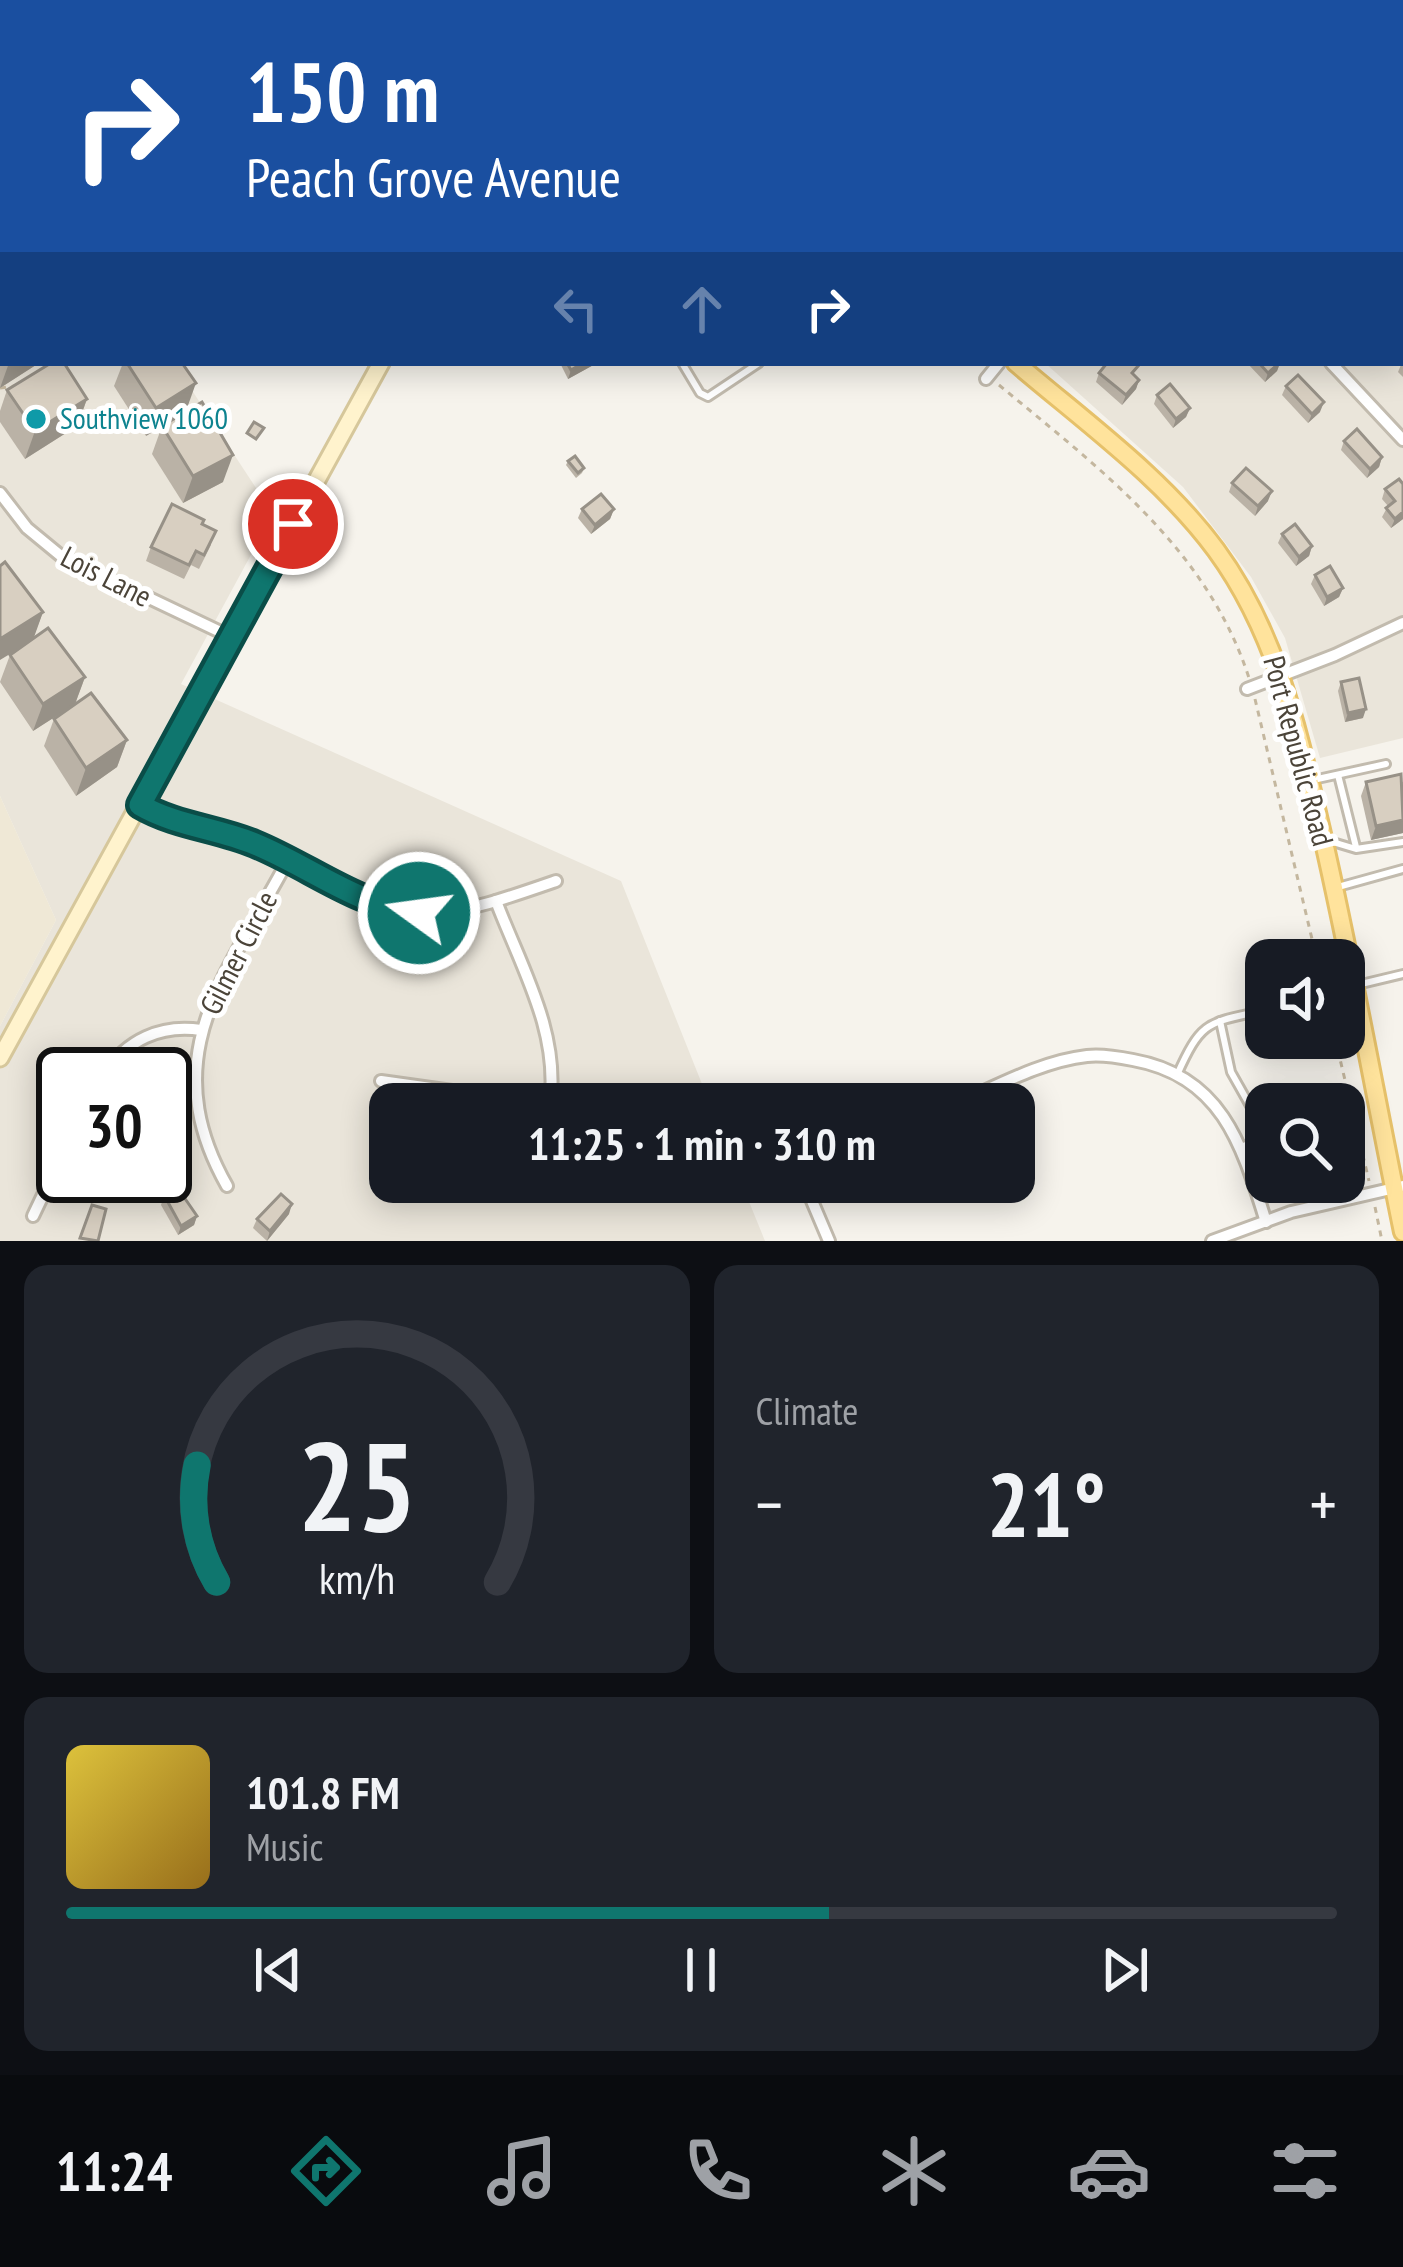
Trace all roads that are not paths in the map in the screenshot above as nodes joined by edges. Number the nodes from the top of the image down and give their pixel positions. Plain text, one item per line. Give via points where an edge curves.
1 (379, 366) edge
2 (684, 366) edge
3 (754, 366) edge
4 (997, 366) edge
5 (1020, 366) edge
6 (1334, 366) edge
7 (986, 379) dead end
8 (1403, 440) edge
9 (0, 493) edge
10 (1403, 623) edge
11 (231, 637) junction
12 (1282, 678) junction
13 (1247, 689) dead end
14 (1386, 764) dead end
15 (1338, 775) junction
16 (1310, 781) junction
17 (140, 805) junction
18 (1323, 839) junction
19 (1403, 842) edge
20 (1356, 849) junction
21 (288, 860) junction
22 (1403, 869) edge
23 (556, 881) dead end
24 (1334, 888) junction
25 (496, 902) junction
26 (1346, 939) edge
27 (1403, 974) edge
28 (1365, 983) edge
29 (1245, 1015) edge
30 (1220, 1021) junction
31 (1365, 1024) edge
32 (201, 1030) junction
33 (130, 1047) edge
34 (2, 1048) edge
35 (1177, 1076) junction
36 (381, 1081) dead end
37 (396, 1083) edge
38 (551, 1083) edge
39 (1007, 1083) edge
40 (1245, 1098) edge
41 (1245, 1145) edge
42 (1240, 1147) junction
43 (226, 1186) dead end
44 (1399, 1188) edge
45 (39, 1203) edge
46 (813, 1203) edge
47 (33, 1216) dead end
48 (1265, 1222) junction
49 (1403, 1232) edge
50 (829, 1241) edge
51 (1212, 1241) edge

1 - 11 main road
2 - 3 lane via 708,397
4 - 7 street
5 - 12 main road, Port Republic Road via 1193,521 1244,592
6 - 8 street
9 - 11 street, Lois Lane via 61,556
10 - 12 street
11 - 17 main road
12 - 13 street
12 - 16 main road, Port Republic Road
14 - 15 lane
15 - 16 lane
15 - 20 lane
16 - 18 main road, Port Republic Road
17 - 21 street
17 - 34 main road
18 - 20 lane
18 - 24 main road, Port Republic Road
19 - 20 lane
21 - 25 street via 398,910 452,913
21 - 32 street, Gilmer Circle
22 - 24 lane
23 - 25 street
24 - 26 main road, Port Republic Road
25 - 38 street via 548,1037
27 - 28 lane
29 - 30 lane
30 - 35 lane via 1195,1036
30 - 40 lane
31 - 44 main road, Port Republic Road
32 - 33 street via 178,1028
32 - 43 street, Gilmer Circle via 196,1112
35 - 39 street via 1145,1062 1089,1055
35 - 42 street via 1207,1093
36 - 37 street
41 - 42 lane
42 - 48 street
44 - 48 street
44 - 49 main road, Port Republic Road
45 - 47 street
46 - 50 street
48 - 51 street

